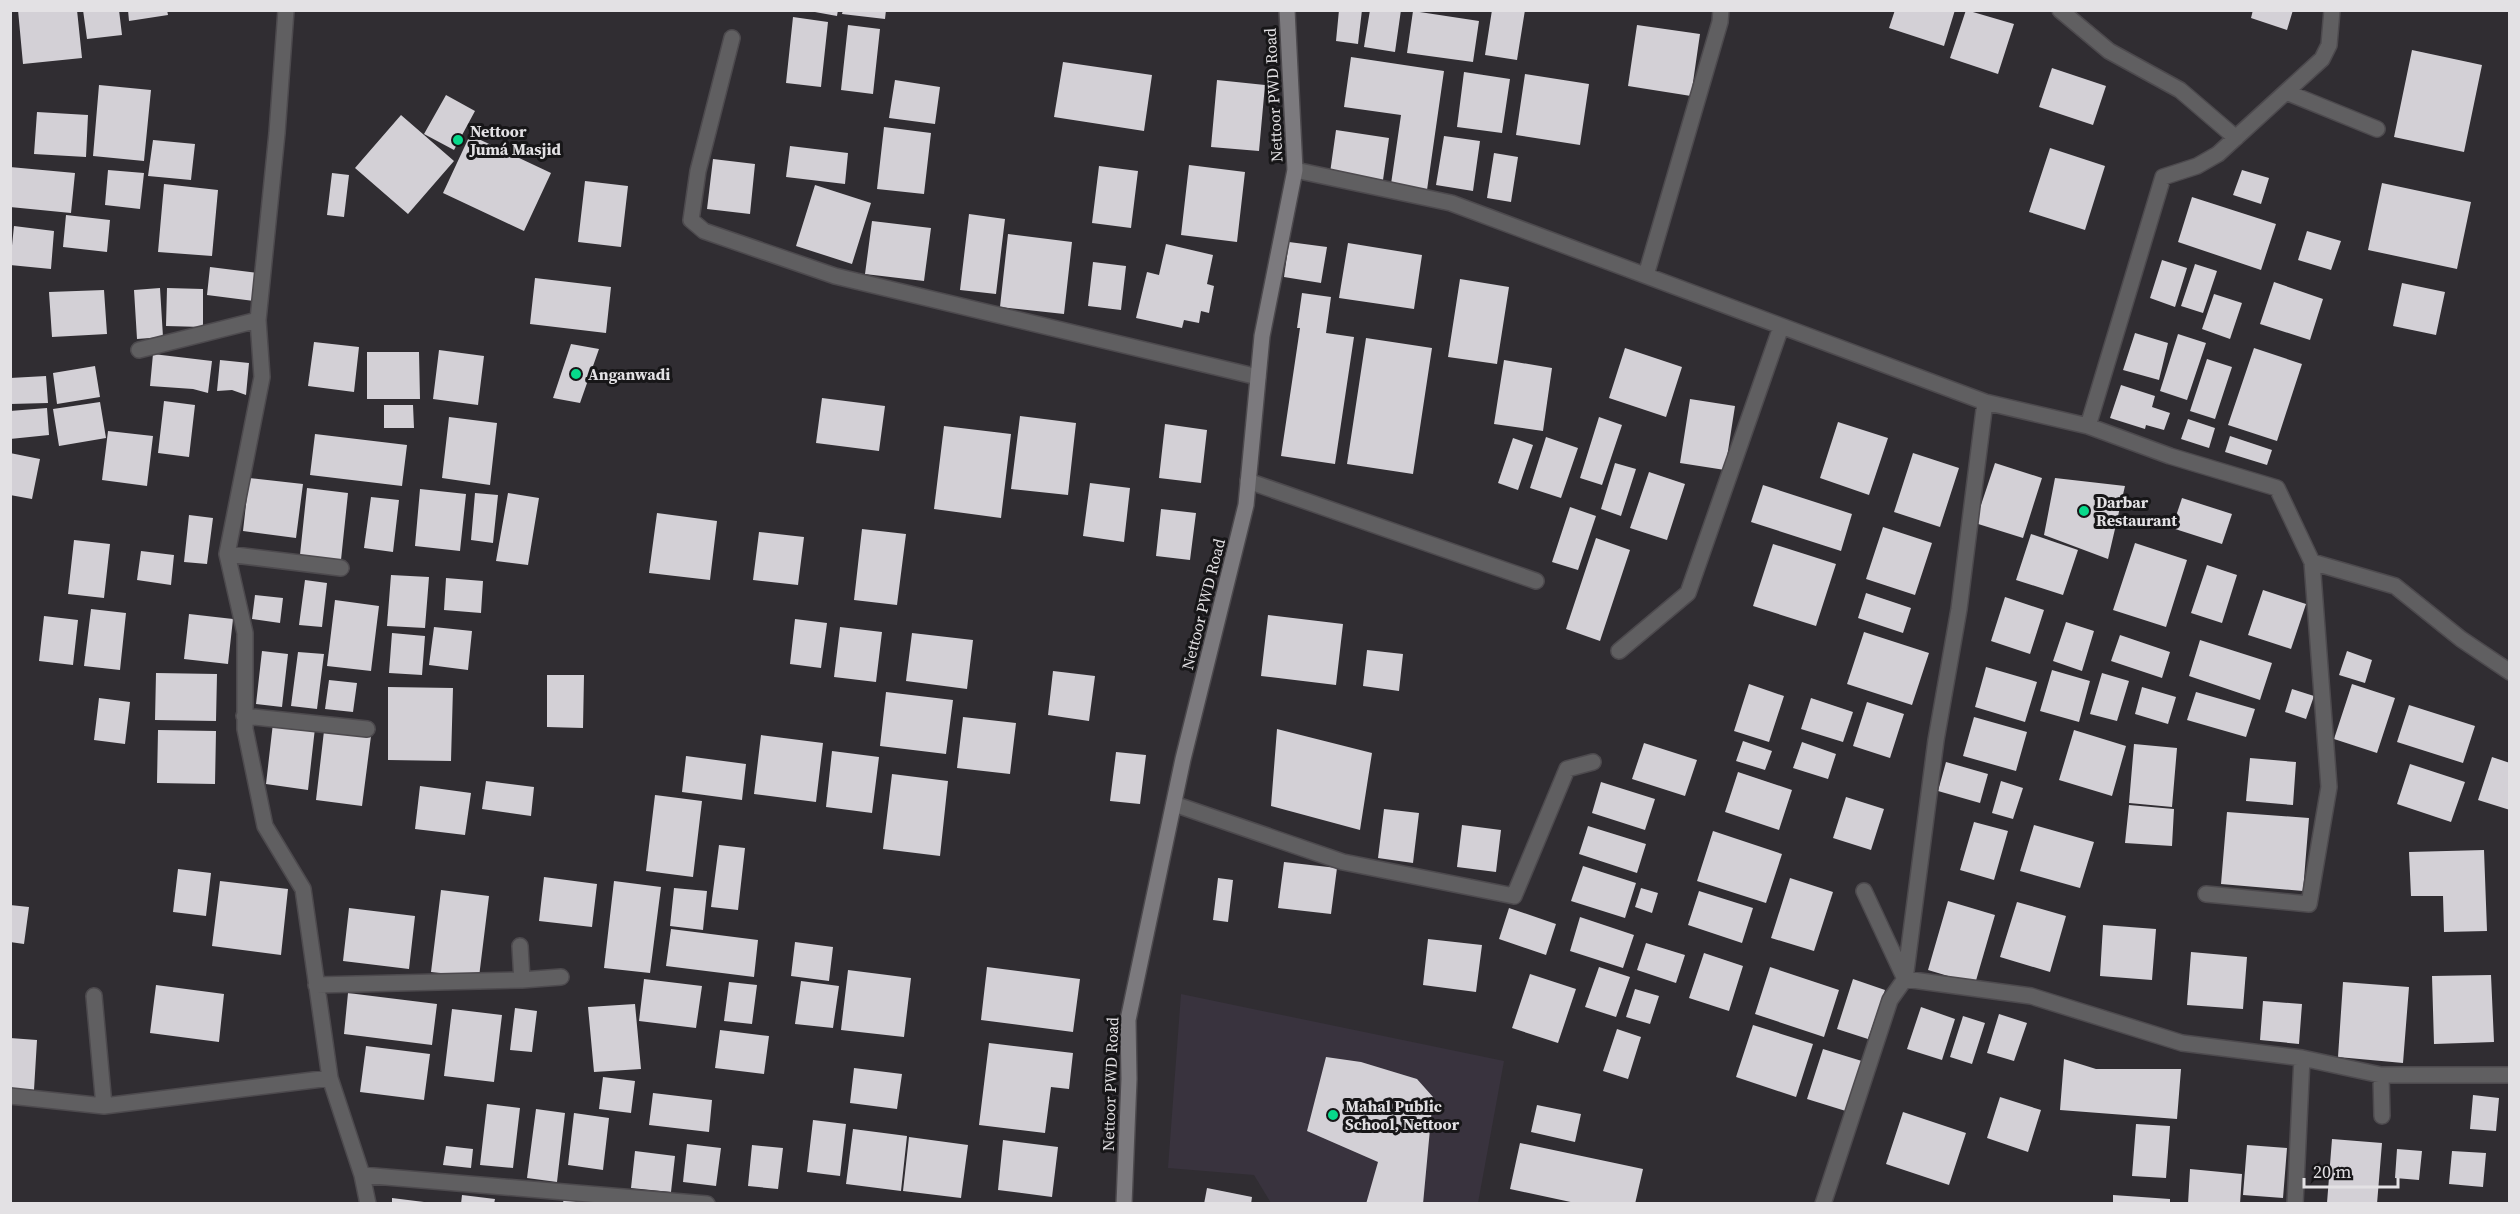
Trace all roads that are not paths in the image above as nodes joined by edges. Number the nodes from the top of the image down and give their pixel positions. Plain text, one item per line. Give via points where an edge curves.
1 (286, 10) edge
2 (1287, 10) edge
3 (1721, 10) edge
4 (2060, 10) edge
5 (2332, 10) edge
6 (732, 38) dead end
7 (2286, 92) junction
8 (2377, 129) dead end
9 (2236, 138) junction
10 (1295, 170) junction
11 (1646, 275) junction
12 (258, 320) junction
13 (1781, 327) junction
14 (139, 350) dead end
15 (1258, 377) junction
16 (1985, 402) junction
17 (2088, 426) junction
18 (1248, 481) junction
19 (227, 554) junction
20 (2312, 562) junction
21 (341, 568) dead end
22 (1536, 581) dead end
23 (1619, 651) dead end
24 (2510, 672) edge
25 (244, 716) junction
26 (367, 729) dead end
27 (1593, 762) dead end
28 (1174, 804) junction
29 (1864, 891) dead end
30 (2206, 894) dead end
31 (520, 945) dead end
32 (561, 978) dead end
33 (1905, 979) junction
34 (522, 981) junction
35 (316, 985) junction
36 (94, 996) dead end
37 (2302, 1058) junction
38 (2381, 1075) junction
39 (2510, 1075) edge
40 (330, 1078) junction
41 (10, 1096) edge
42 (104, 1106) junction
43 (2382, 1116) dead end
44 (362, 1175) junction
45 (368, 1203) edge
46 (707, 1203) edge
47 (1124, 1203) edge
48 (1823, 1203) edge
49 (2295, 1203) edge

1 - 12 street
2 - 10 street, Nettoor PWD Road
3 - 11 street
4 - 9 street via 2109,51 2180,90
5 - 7 street via 2329,45 2322,59
6 - 15 street via 698,171 690,220 704,231 835,276
7 - 8 street
7 - 9 street
9 - 17 street via 2197,166 2163,177
10 - 11 street via 1450,203
10 - 15 street, Nettoor PWD Road via 1262,336
11 - 13 street
12 - 14 street
12 - 19 street via 262,377
13 - 16 street
13 - 23 street via 1688,593
15 - 18 street, Nettoor PWD Road
16 - 17 street
16 - 33 street
17 - 20 street via 2277,488
18 - 22 street
18 - 28 street, Nettoor PWD Road via 1246,505
19 - 21 street
19 - 25 street via 245,633
20 - 24 street via 2395,586
20 - 30 street via 2329,787 2310,904
25 - 26 street
25 - 35 street via 264,826 303,889
27 - 28 street via 1567,769 1514,896 1343,862
28 - 47 street, Nettoor PWD Road via 1128,1020
29 - 33 street
31 - 34 street
32 - 34 street
33 - 37 street via 2031,996 2182,1043
33 - 48 street via 1890,1000
34 - 35 street
35 - 40 street
36 - 42 street
37 - 38 street
37 - 49 street
38 - 39 street
38 - 43 street
40 - 42 street
40 - 44 street
41 - 42 street
44 - 45 street
44 - 46 street

